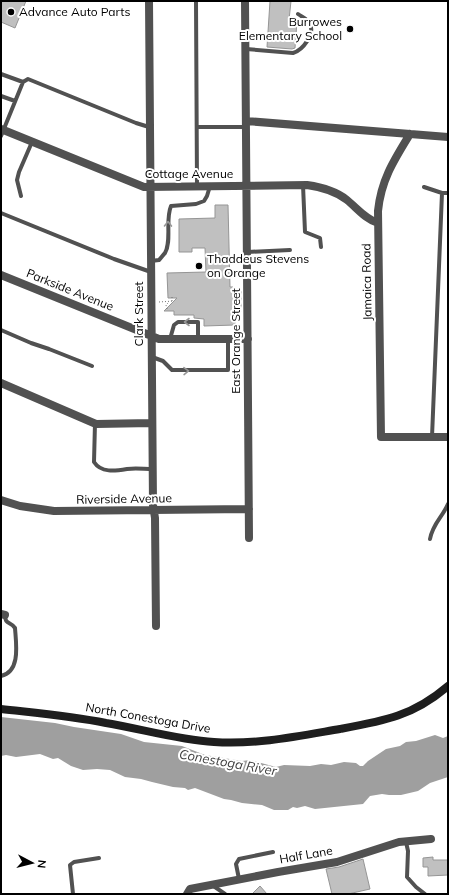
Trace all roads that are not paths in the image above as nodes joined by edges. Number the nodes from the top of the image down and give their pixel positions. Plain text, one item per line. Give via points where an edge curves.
1 (149, 1) edge
2 (196, 1) edge
3 (245, 1) edge
4 (298, 14) dead end
5 (245, 48) junction
6 (1, 74) edge
7 (23, 82) junction
8 (1, 96) edge
9 (15, 101) junction
10 (246, 124) junction
11 (150, 127) junction
12 (197, 127) junction
13 (2, 132) edge
14 (410, 134) junction
15 (448, 137) edge
16 (32, 142) junction
17 (303, 185) junction
18 (197, 186) junction
19 (210, 186) junction
20 (246, 186) junction
21 (150, 187) junction
22 (424, 187) dead end
23 (442, 193) junction
24 (448, 193) edge
25 (22, 196) dead end
26 (1, 213) edge
27 (378, 223) junction
28 (321, 247) dead end
29 (290, 250) dead end
30 (248, 252) junction
31 (155, 260) junction
32 (151, 272) junction
33 (1, 275) edge
34 (1, 330) edge
35 (152, 336) junction
36 (170, 339) junction
37 (198, 339) junction
38 (228, 339) junction
39 (248, 339) junction
40 (152, 357) junction
41 (92, 366) dead end
42 (1, 383) edge
43 (95, 423) junction
44 (152, 423) junction
45 (432, 437) junction
46 (448, 437) edge
47 (153, 469) junction
48 (1, 500) edge
49 (448, 504) edge
50 (249, 509) junction
51 (154, 510) junction
52 (249, 538) dead end
53 (430, 539) dead end
54 (3, 614) edge
55 (156, 626) dead end
56 (1, 676) edge
57 (448, 686) edge
58 (1, 709) edge
59 (431, 839) dead end
60 (406, 842) junction
61 (273, 852) dead end
62 (99, 858) dead end
63 (239, 879) junction
64 (212, 885) junction
65 (73, 894) edge
66 (187, 894) edge
67 (225, 894) edge
68 (424, 894) edge

1 - 11 street, Clark Street
2 - 12 lane
3 - 5 street, East Orange Street
4 - 5 lane via 309,22 311,28 306,42 297,52
5 - 10 street, East Orange Street
6 - 7 lane
7 - 9 lane
7 - 11 lane via 33,80
8 - 9 lane
9 - 13 lane
10 - 12 lane
10 - 14 street
10 - 20 street, East Orange Street
11 - 21 street, Clark Street
12 - 18 lane
13 - 16 street, Cottage Avenue
14 - 15 street
14 - 27 street, Jamaica Road via 387,174 379,199
16 - 21 street, Cottage Avenue via 142,187
16 - 25 lane via 17,180
17 - 20 street, Cottage Avenue
17 - 27 street, Cottage Avenue via 333,192
17 - 28 lane via 305,232 320,238
18 - 19 street, Cottage Avenue
18 - 21 street, Cottage Avenue
19 - 20 street, Cottage Avenue
31 -> 19 lane via 165,253 167,247 168,213 171,206 204,201
20 - 30 street, East Orange Street
21 - 31 street, Clark Street
22 - 23 lane
23 - 24 lane
23 - 45 lane
26 - 32 lane
27 - 45 street, Jamaica Road via 381,437
29 - 30 lane
30 - 39 street, East Orange Street
31 - 32 street, Clark Street
32 - 35 street, Clark Street
33 - 35 street, Parkside Avenue
34 - 41 lane
35 - 36 street, Parkside Avenue
35 - 40 street, Clark Street
36 - 37 street, Parkside Avenue
37 -> 36 lane via 198,322 178,322 174,325
37 - 38 street, Parkside Avenue
38 - 39 street, Parkside Avenue
40 -> 38 lane via 163,361 172,370 228,370
39 - 50 street, East Orange Street
40 - 44 street, Clark Street
42 - 43 street
43 - 44 street
43 - 47 lane via 94,462 97,466 109,471
44 - 47 street, Clark Street
45 - 46 street
47 - 51 street, Clark Street
48 - 51 street, Riverside Avenue via 20,506 54,511
49 - 53 lane via 432,529
50 - 51 street, Riverside Avenue
50 - 52 street, East Orange Street
51 - 55 street, Clark Street
54 - 56 lane via 6,622 15,628 16,654 9,673
57 - 58 street, North Conestoga Drive via 415,710 388,719 305,735 228,742 190,739 77,718
59 - 60 street, Half Lane
60 - 63 street, Half Lane via 337,862
60 - 68 lane via 408,877
61 - 63 lane via 239,859 236,864
62 - 65 lane via 70,865
63 - 64 street, Half Lane
64 - 66 street, Half Lane via 190,889
64 - 67 lane

